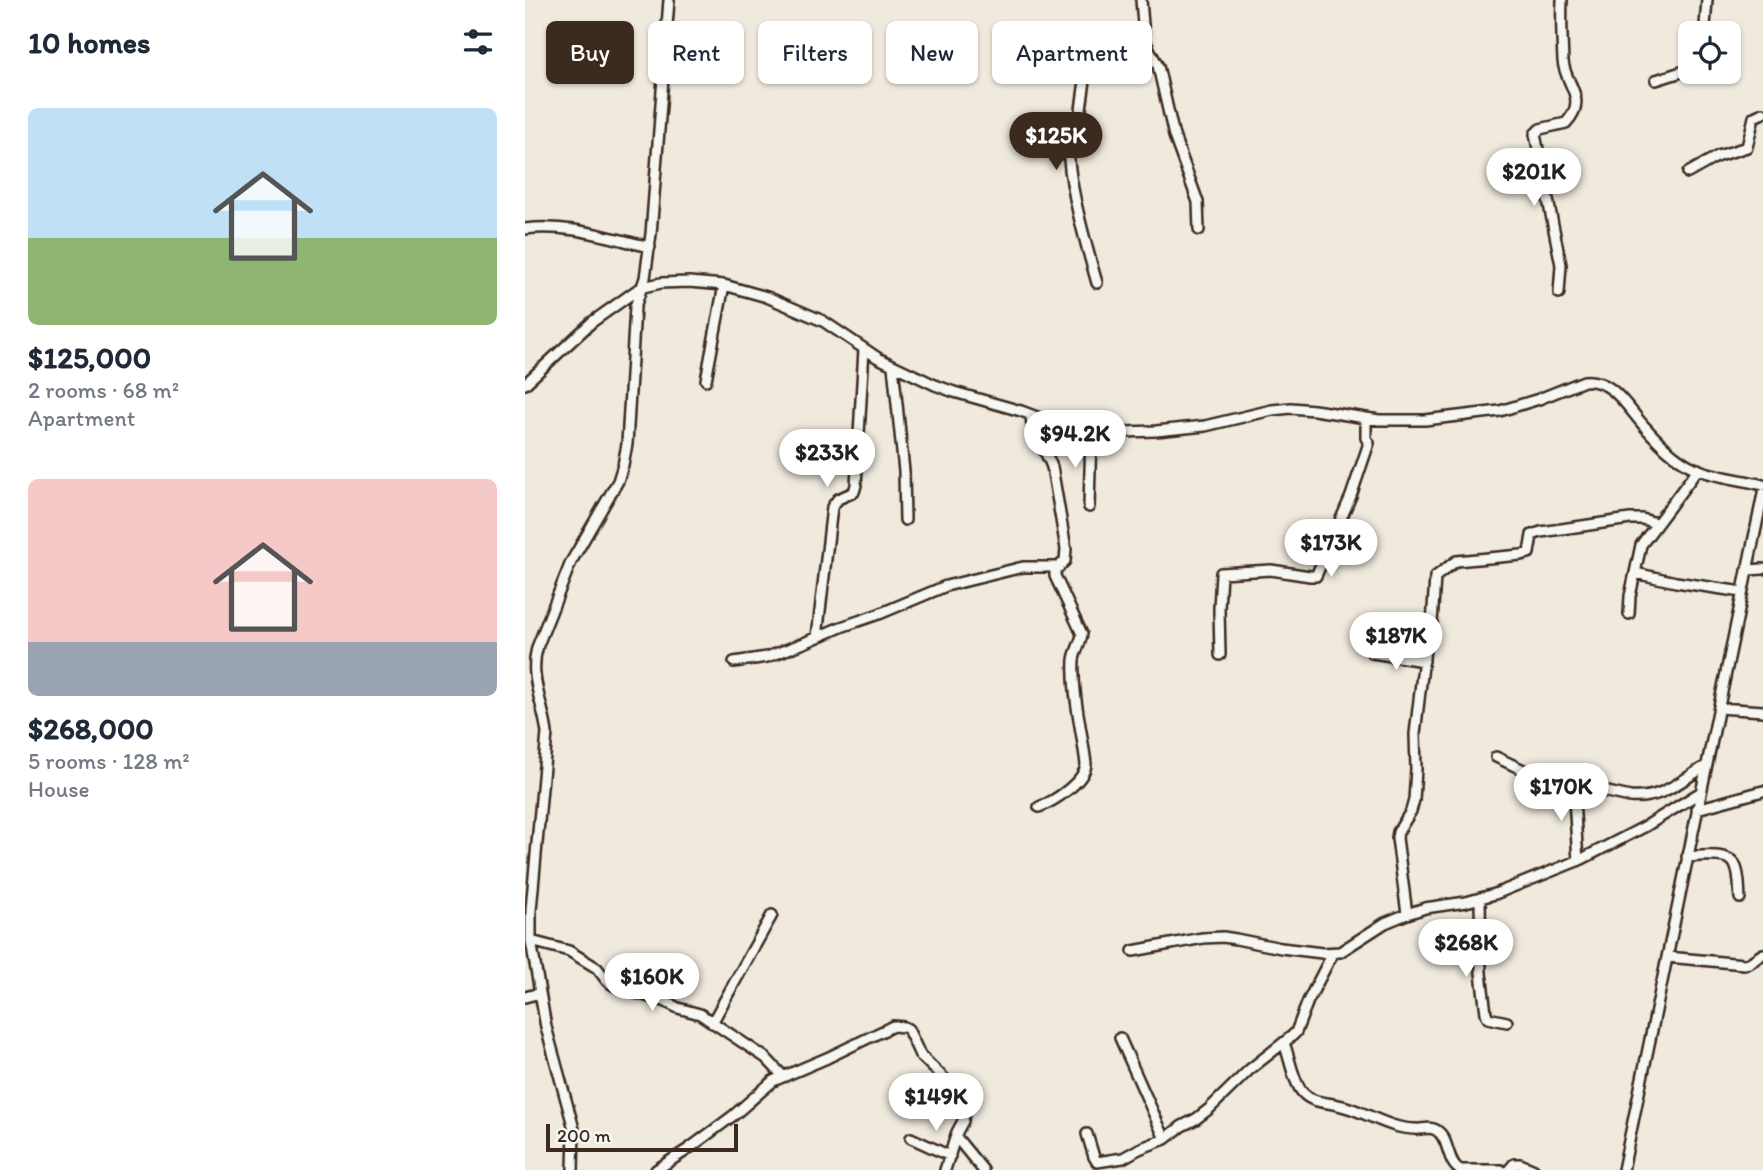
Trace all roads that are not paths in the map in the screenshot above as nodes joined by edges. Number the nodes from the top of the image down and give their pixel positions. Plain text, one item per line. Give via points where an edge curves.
1 (669, 0) edge
2 (1142, 0) edge
3 (1562, 0) edge
4 (1707, 0) edge
5 (1144, 21) edge
6 (1705, 21) edge
7 (1152, 54) edge
8 (1678, 73) edge
9 (1656, 79) dead end
10 (1084, 84) edge
11 (1763, 113) edge
12 (1688, 173) dead end
13 (525, 229) edge
14 (1199, 230) dead end
15 (650, 247) junction
16 (1097, 283) dead end
17 (724, 285) junction
18 (643, 287) junction
19 (1559, 293) dead end
20 (864, 349) junction
21 (893, 366) junction
22 (706, 380) dead end
23 (525, 384) edge
24 (1031, 415) junction
25 (1366, 419) junction
26 (1091, 433) junction
27 (1698, 469) junction
28 (1763, 485) edge
29 (1763, 494) edge
30 (1089, 507) dead end
31 (905, 520) dead end
32 (1656, 523) junction
33 (1059, 566) junction
34 (1763, 569) edge
35 (1747, 570) junction
36 (1635, 573) junction
37 (1742, 592) junction
38 (1629, 614) dead end
39 (817, 638) junction
40 (1372, 653) dead end
41 (1220, 655) dead end
42 (1425, 661) junction
43 (734, 662) dead end
44 (1719, 708) junction
45 (1763, 711) edge
46 (1496, 757) dead end
47 (1706, 766) junction
48 (1573, 783) junction
49 (1763, 790) edge
50 (1701, 792) junction
51 (1039, 807) dead end
52 (1697, 809) junction
53 (1687, 856) junction
54 (1578, 861) junction
55 (530, 875) edge
56 (1480, 898) junction
57 (1740, 898) dead end
58 (1407, 914) junction
59 (772, 915) dead end
60 (531, 941) junction
61 (1133, 951) dead end
62 (1333, 953) junction
63 (1763, 954) edge
64 (1667, 957) junction
65 (540, 993) junction
66 (525, 997) edge
67 (1507, 1022) dead end
68 (712, 1023) junction
69 (1120, 1038) dead end
70 (1284, 1043) junction
71 (783, 1076) junction
72 (1087, 1135) dead end
73 (956, 1137) junction
74 (911, 1138) dead end
75 (1165, 1139) junction
76 (950, 1156) junction
77 (1099, 1162) junction
78 (1622, 1169) edge
79 (573, 1170) edge
80 (656, 1170) edge
81 (945, 1170) edge
82 (983, 1170) edge
83 (1089, 1170) edge
84 (1461, 1170) edge
85 (1501, 1170) edge
86 (1509, 1170) edge
87 (1534, 1170) edge

1 - 15 street
2 - 5 street
3 - 19 street via 1563,64 1576,97 1574,111 1566,123 1535,134 1561,265
4 - 6 street
7 - 14 street via 1198,202
8 - 9 street
10 - 16 street via 1080,117 1070,137 1069,162
11 - 12 street via 1754,117 1747,146
13 - 15 street via 571,230
15 - 18 street
17 - 18 street via 661,282
17 - 20 street via 798,309
17 - 22 street
18 - 23 street via 592,323
18 - 55 street via 635,307 623,465 571,562 535,656 535,683 547,733
20 - 21 street
20 - 39 street via 856,485 851,495 838,499 832,507
21 - 24 street via 954,392
21 - 31 street
24 - 26 street
24 - 33 street via 1033,430 1052,467 1066,550
25 - 26 street via 1291,408 1205,426
25 - 27 street via 1425,421 1500,411 1591,380 1616,394 1667,449
25 - 41 street via 1369,443 1316,576 1271,569 1221,573
26 - 30 street
27 - 28 street
27 - 32 street
29 - 35 street
32 - 36 street via 1640,545
32 - 42 street via 1630,519 1541,531 1532,535 1529,553 1456,561 1434,582
33 - 39 street via 1023,567 946,586
33 - 51 street via 1055,576 1082,634 1074,663 1086,770
34 - 35 street
35 - 37 street
36 - 37 street
36 - 38 street
37 - 44 street
39 - 43 street via 759,659
40 - 42 street
42 - 58 street via 1415,734 1414,800 1397,838
44 - 45 street
44 - 47 street
46 - 48 street via 1536,776
47 - 48 street via 1660,794 1642,798
47 - 50 street
48 - 54 street
49 - 52 street
50 - 52 street
50 - 54 street
52 - 53 street
53 - 57 street via 1732,860
53 - 64 street
54 - 56 street
55 - 60 street
56 - 58 street
56 - 67 street via 1486,1013 1491,1019
58 - 62 street
59 - 68 street
60 - 65 street
60 - 68 street via 569,951 597,968 613,985 694,1012
61 - 62 street via 1223,937
62 - 70 street via 1296,1032
63 - 64 street via 1744,964
64 - 78 street
65 - 66 street
65 - 79 street via 573,1129
68 - 71 street via 766,1058
69 - 75 street
70 - 75 street via 1209,1109
70 - 84 street via 1307,1097 1395,1126 1432,1128 1440,1133 1455,1167
71 - 73 street via 893,1026 904,1027 920,1055 954,1088 963,1105
71 - 80 street
72 - 77 street
73 - 76 street
73 - 82 street
74 - 76 street
75 - 77 street via 1123,1158
76 - 81 street
77 - 83 street
84 - 85 street
86 - 87 street via 1520,1164

